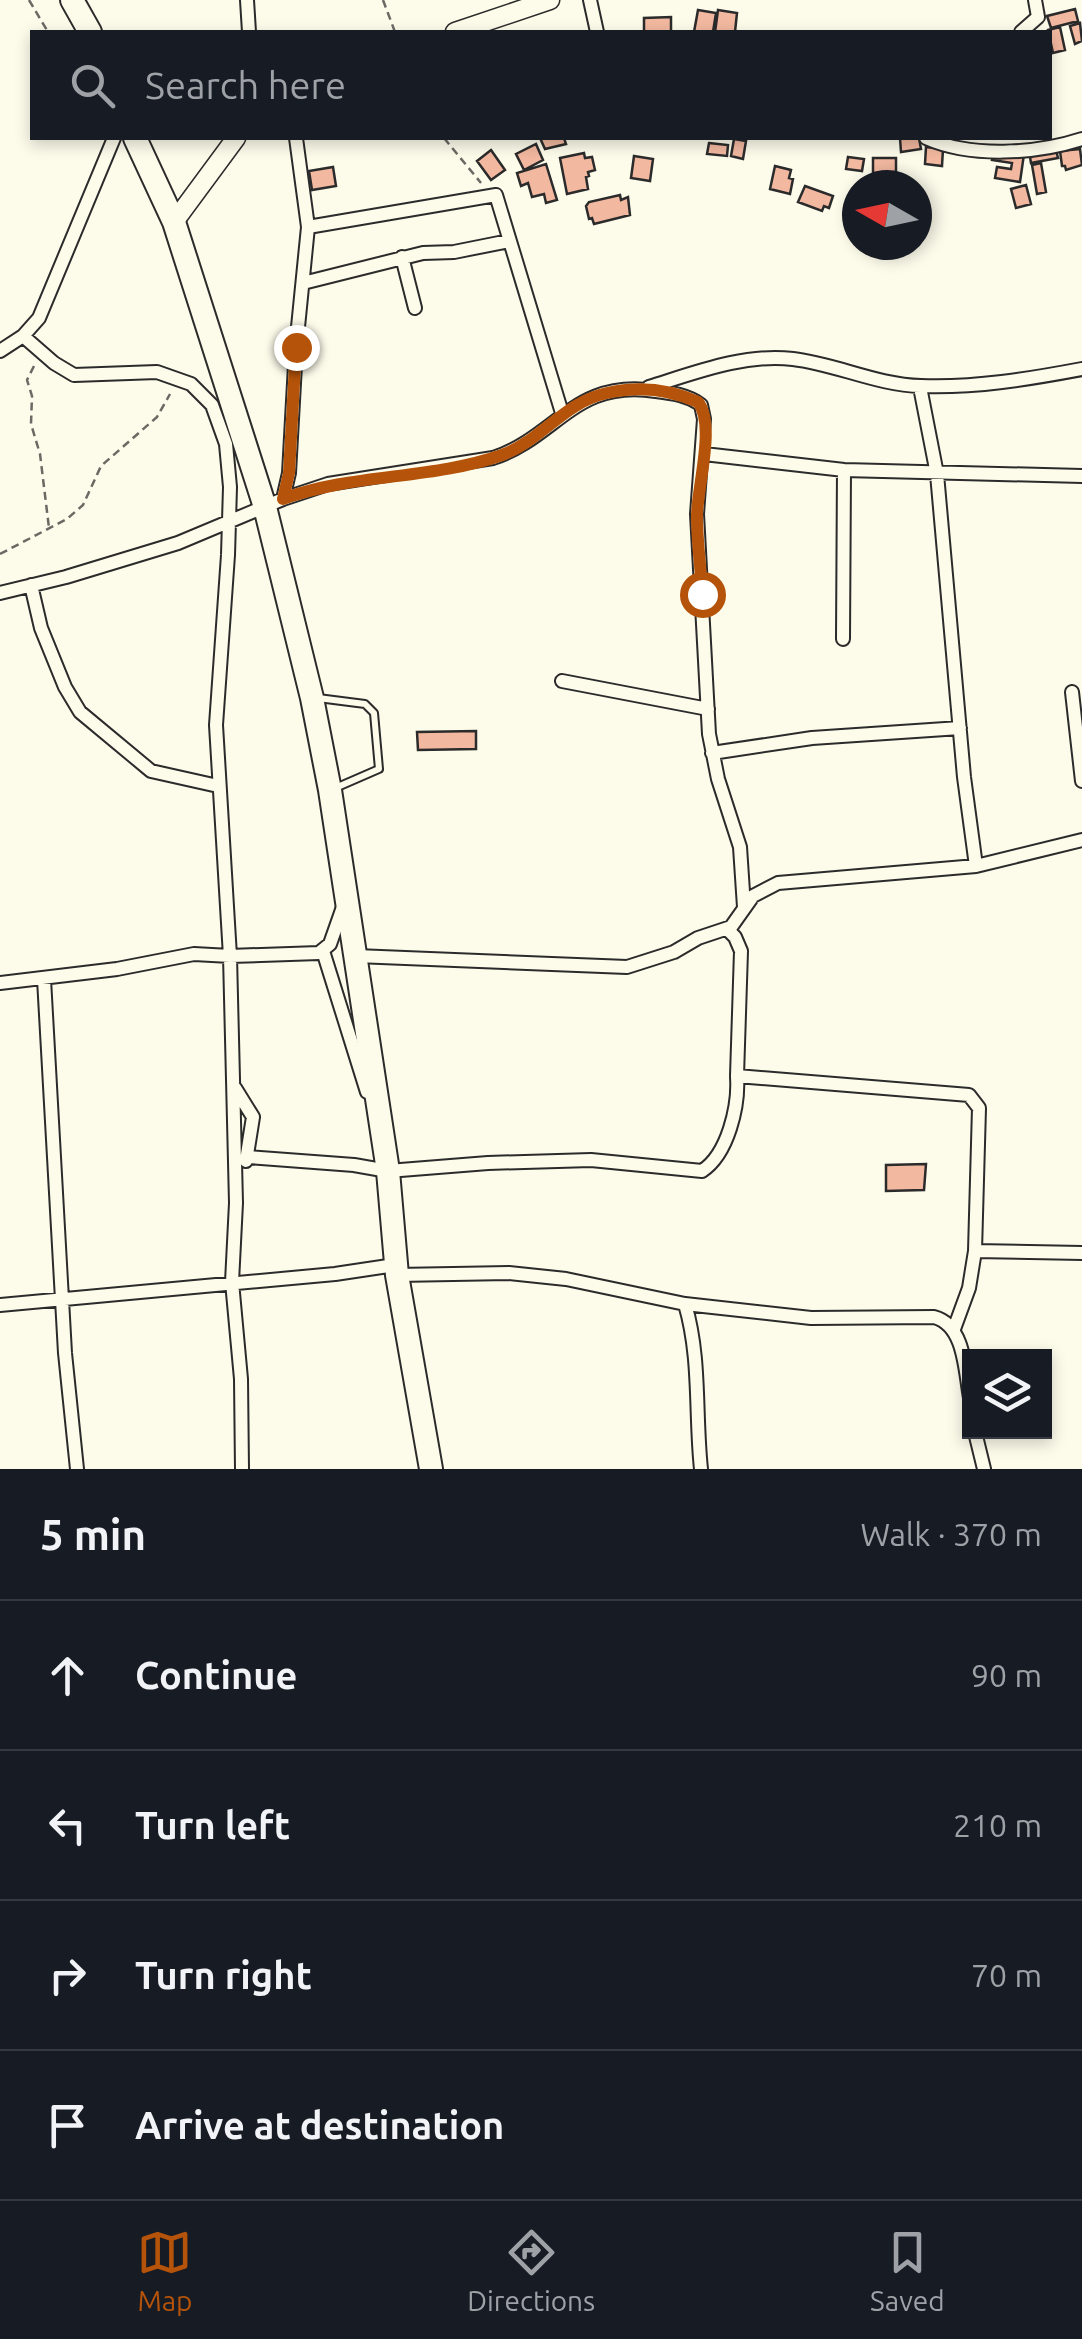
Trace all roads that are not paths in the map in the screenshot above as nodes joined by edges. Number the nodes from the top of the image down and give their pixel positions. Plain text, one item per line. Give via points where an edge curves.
1 (72, 0) edge
2 (247, 0) edge
3 (550, 0) edge
4 (590, 0) edge
5 (1034, 0) edge
6 (89, 30) edge
7 (249, 30) edge
8 (461, 30) edge
9 (597, 30) edge
10 (1023, 30) edge
11 (1082, 139) edge
12 (113, 140) edge
13 (136, 140) edge
14 (235, 140) edge
15 (296, 140) edge
16 (932, 140) edge
17 (174, 222) junction
18 (308, 227) junction
19 (509, 241) junction
20 (402, 258) junction
21 (302, 283) junction
22 (416, 308) dead end
23 (21, 338) junction
24 (0, 350) edge
25 (1082, 368) edge
26 (920, 386) junction
27 (642, 389) junction
28 (562, 413) junction
29 (704, 454) junction
30 (844, 470) junction
31 (937, 474) junction
32 (1082, 476) edge
33 (274, 503) junction
34 (229, 522) junction
35 (31, 586) junction
36 (0, 593) edge
37 (844, 639) dead end
38 (562, 680) dead end
39 (1072, 692) dead end
40 (312, 698) junction
41 (708, 709) junction
42 (960, 728) junction
43 (712, 753) junction
44 (1082, 781) edge
45 (218, 786) junction
46 (330, 790) junction
47 (1082, 840) edge
48 (976, 866) junction
49 (346, 900) junction
50 (744, 907) junction
51 (727, 930) junction
52 (324, 952) junction
53 (230, 956) junction
54 (356, 956) junction
55 (44, 979) junction
56 (0, 983) edge
57 (737, 1076) junction
58 (234, 1086) junction
59 (381, 1123) junction
60 (248, 1157) junction
61 (388, 1171) junction
62 (236, 1203) junction
63 (975, 1251) junction
64 (1082, 1253) edge
65 (396, 1270) junction
66 (232, 1282) junction
67 (64, 1301) junction
68 (685, 1304) junction
69 (0, 1305) edge
70 (954, 1330) junction
71 (962, 1364) edge
72 (977, 1439) edge
73 (77, 1469) edge
74 (242, 1469) edge
75 (431, 1469) edge
76 (702, 1469) edge
77 (984, 1469) edge

1 - 6 highway
2 - 7 street
3 - 8 street
4 - 9 street
5 - 10 street via 1038,17
11 - 16 street via 1046,149
12 - 23 street via 50,297
13 - 17 highway
14 - 17 street
15 - 18 street
17 - 33 highway
18 - 19 street via 491,195 498,197
18 - 21 street
19 - 20 street
19 - 28 street
20 - 21 street
20 - 22 street
21 - 33 street via 289,473
23 - 24 street
23 - 34 street via 74,374 156,372 202,392 217,415 229,469
25 - 26 street via 1013,382
26 - 27 street via 792,358 707,369
26 - 31 street
27 - 28 street via 602,394
27 - 29 street via 701,405
28 - 33 street via 493,458 328,484
29 - 30 street
29 - 41 street via 697,514
30 - 31 street
30 - 37 street
31 - 32 street
31 - 42 street
33 - 34 street
33 - 40 highway
34 - 35 street
34 - 45 street
35 - 36 street
35 - 45 street via 65,686 87,720 151,771
38 - 41 street
39 - 44 street
40 - 46 highway
40 - 46 lane via 364,704 374,713 379,769
41 - 43 street
42 - 43 street
42 - 48 street
43 - 50 street via 740,847
45 - 53 street
46 - 49 highway
47 - 48 street
48 - 50 street via 791,880 764,888
49 - 52 street
49 - 54 highway
50 - 51 street
51 - 54 street via 627,967
51 - 57 street via 741,950
52 - 53 street
52 - 59 street
53 - 55 street via 194,954
53 - 58 street
54 - 59 highway
55 - 56 street
55 - 67 street
57 - 61 street via 735,1116 702,1171 591,1160
57 - 63 street via 969,1095 981,1121
58 - 60 street via 254,1116
58 - 62 street
59 - 61 highway
60 - 61 street
60 - 62 street
61 - 65 highway
62 - 66 street
63 - 64 street
63 - 70 street
65 - 66 street
65 - 68 street via 524,1274
65 - 75 highway
66 - 67 street
66 - 74 street
67 - 69 street
67 - 73 street
68 - 70 street via 838,1320 934,1317
68 - 76 street via 696,1360
70 - 71 street
72 - 77 street

